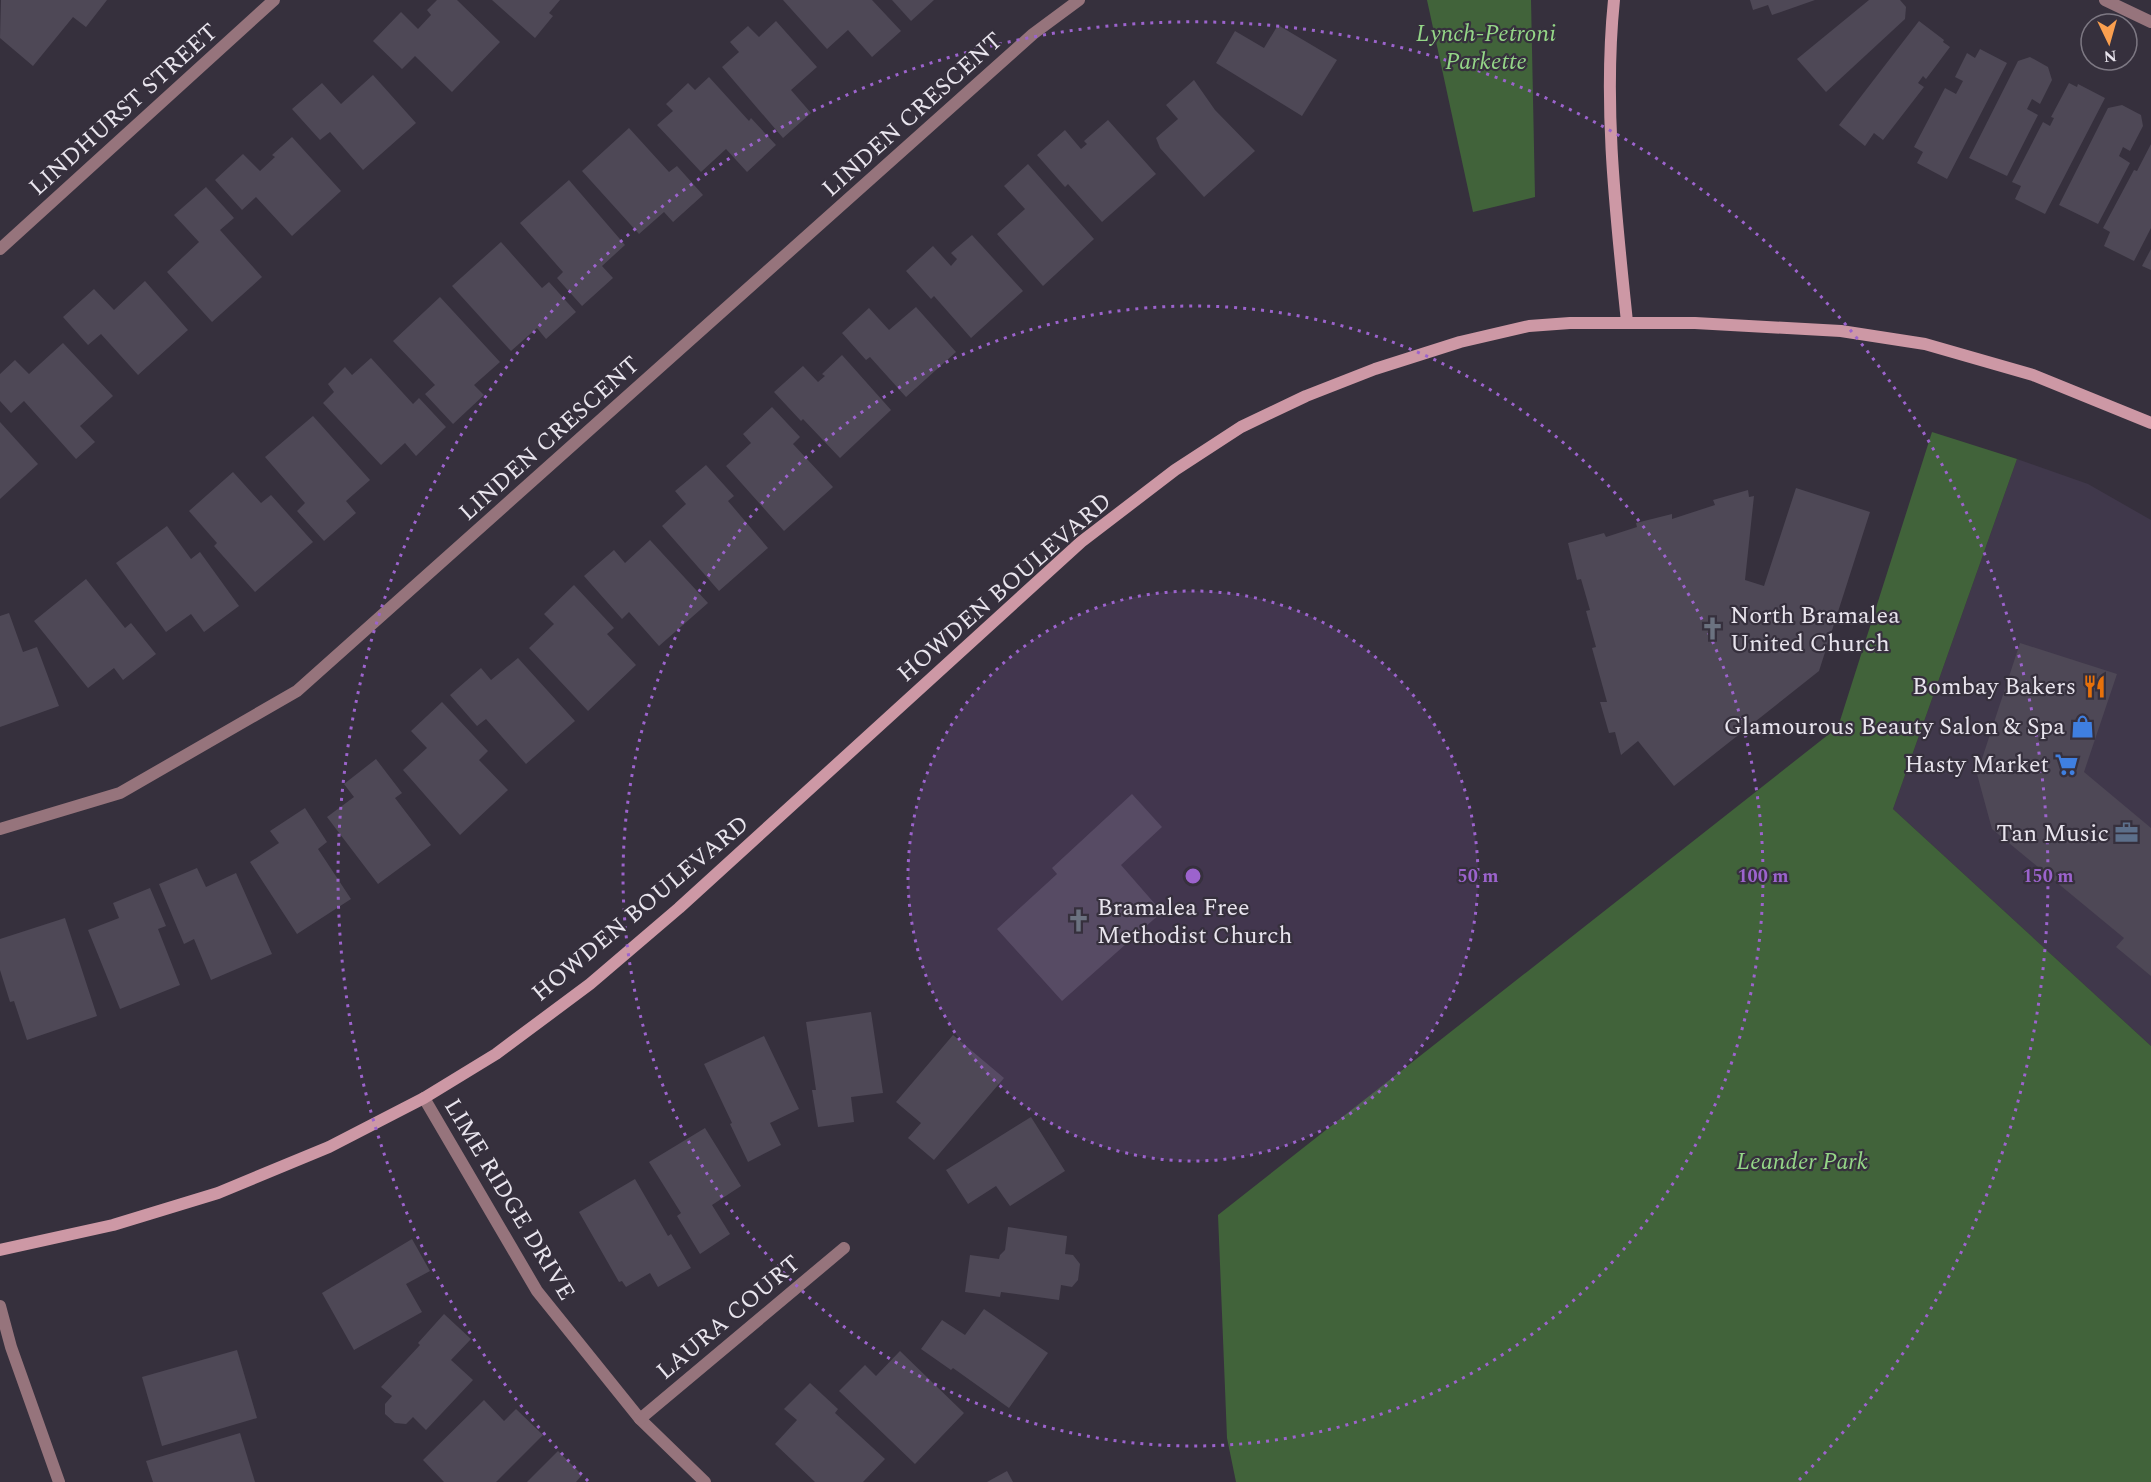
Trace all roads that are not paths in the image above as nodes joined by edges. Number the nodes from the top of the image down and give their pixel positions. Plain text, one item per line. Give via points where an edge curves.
1 (274, 0) edge
2 (1078, 0) edge
3 (1614, 0) edge
4 (2105, 0) edge
5 (2151, 22) edge
6 (0, 249) edge
7 (1627, 322) junction
8 (2151, 423) edge
9 (0, 829) edge
10 (424, 1098) junction
11 (844, 1248) dead end
12 (0, 1251) edge
13 (0, 1306) edge
14 (640, 1419) junction
15 (59, 1482) edge
16 (705, 1482) edge

1 - 6 street, LINDHURST STREET
2 - 9 street, LINDEN CRESCENT via 1024,42 297,691 120,793
3 - 7 street via 1609,101
4 - 5 street
7 - 8 street, HOWDEN BOULEVARD via 1840,331 1925,344 2033,375
7 - 10 street, HOWDEN BOULEVARD via 1529,326 1460,342 1306,396 1241,427 1081,542 679,908 590,984 496,1054
10 - 12 street, HOWDEN BOULEVARD via 329,1147 218,1193 113,1225
10 - 14 street, LIME RIDGE DRIVE via 537,1291
11 - 14 street, LAURA COURT
13 - 15 street
14 - 16 street, LIME RIDGE DRIVE

